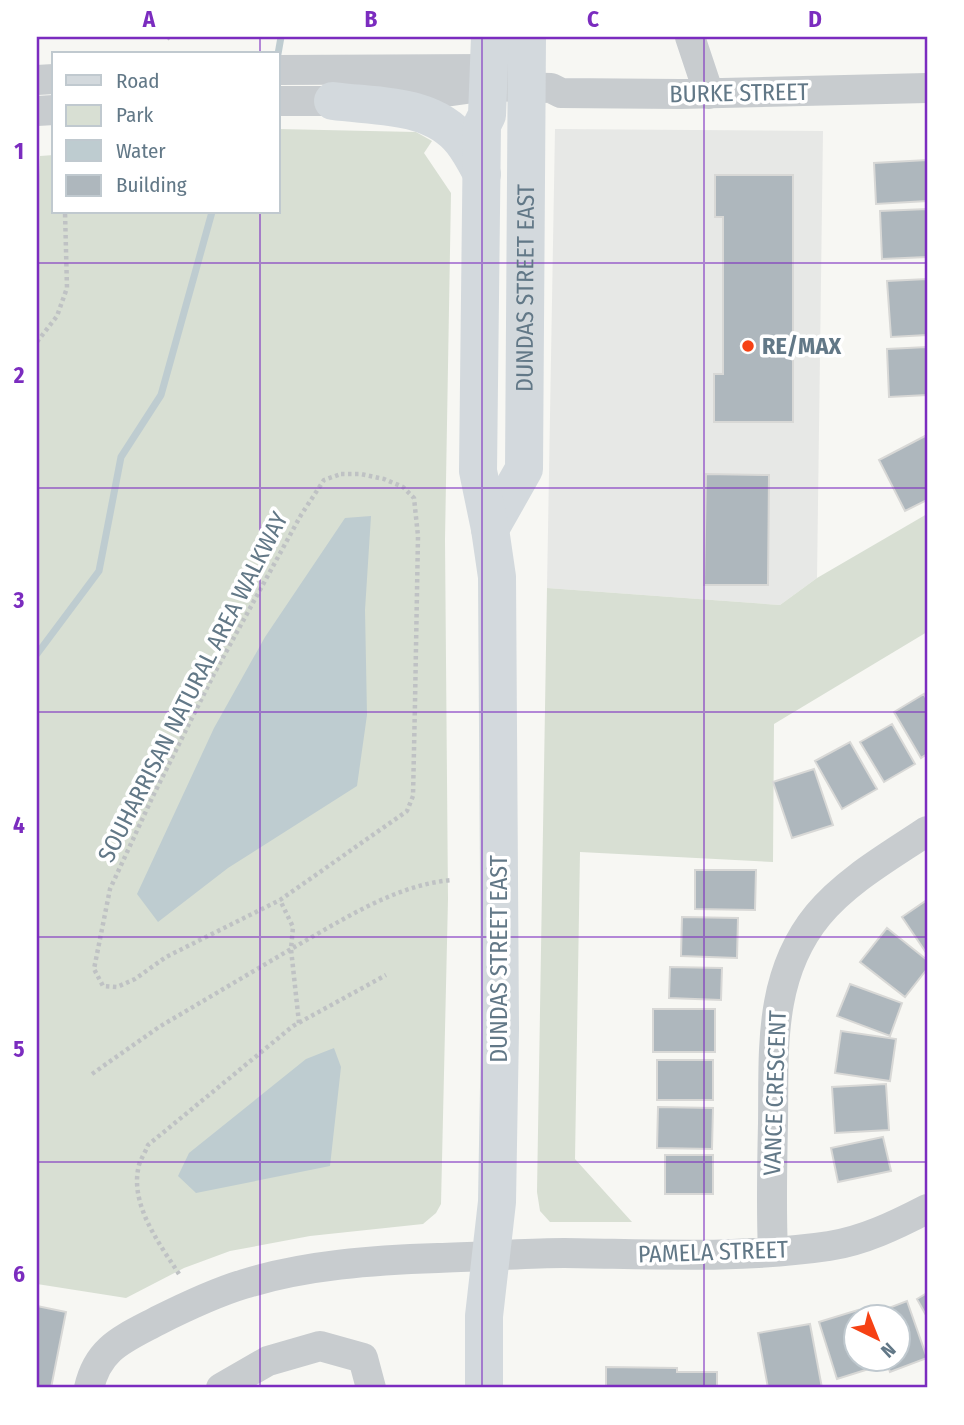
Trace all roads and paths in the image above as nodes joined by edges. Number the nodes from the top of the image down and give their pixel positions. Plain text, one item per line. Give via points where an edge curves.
1 (527, 37) edge
2 (690, 37) edge
3 (489, 64) edge
4 (280, 71) edge
5 (333, 86) junction
6 (539, 87) junction
7 (927, 88) edge
8 (709, 94) junction
9 (280, 100) edge
10 (482, 174) junction
11 (65, 214) edge
12 (37, 342) edge
13 (490, 529) junction
14 (927, 831) edge
15 (452, 880) dead end
16 (280, 900) junction
17 (291, 949) junction
18 (386, 975) dead end
19 (299, 1023) junction
20 (92, 1074) dead end
21 (927, 1209) edge
22 (773, 1251) junction
23 (491, 1256) junction
24 (179, 1274) dead end
25 (89, 1388) edge
26 (221, 1388) edge
27 (371, 1388) edge
28 (484, 1388) edge

1 - 6 main road, DUNDAS STREET EAST
2 - 8 street
3 - 5 street via 438,93
3 - 6 street, BURKE STREET
3 - 10 main road, DUNDAS STREET EAST
4 - 5 street
5 - 9 street
5 - 10 main road via 444,124 462,140
6 - 8 street, BURKE STREET via 561,93
6 - 13 main road, DUNDAS STREET EAST via 528,131 524,469
7 - 8 street, BURKE STREET
10 - 13 main road, DUNDAS STREET EAST via 478,471
11 - 12 path via 67,288 57,316
13 - 23 main road, DUNDAS STREET EAST via 499,630 500,1029 497,1202
14 - 22 street, VANCE CRESCENT via 837,895 802,939 787,971 775,1013
15 - 17 path via 426,882 363,909
16 - 16 path, SOUHARRISAN NATURAL AREA WALKWAY via 407,811 413,796 416,513 414,498 384,479 341,474 324,480 301,515 214,674 116,877 94,969 103,986 117,987
16 - 17 path via 293,927
17 - 19 path
17 - 20 path via 159,1027
18 - 19 path
19 - 24 path via 148,1145 139,1165 137,1194 151,1230
21 - 22 street, PAMELA STREET via 858,1240
22 - 23 street, PAMELA STREET
23 - 25 street, PAMELA STREET via 383,1260 246,1283 206,1297 120,1340 103,1354
23 - 28 main road, DUNDAS STREET EAST via 484,1316
26 - 27 street via 268,1361 320,1346 363,1358

